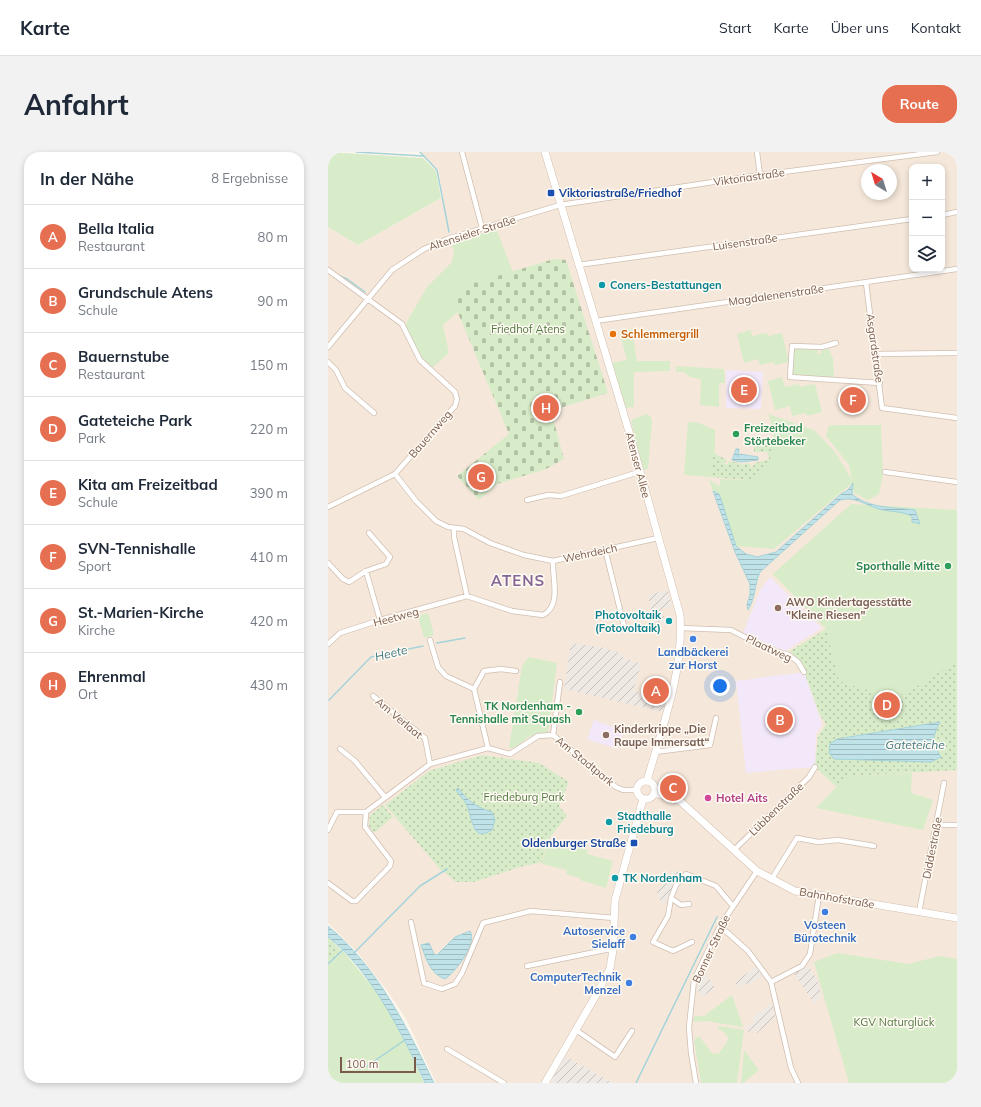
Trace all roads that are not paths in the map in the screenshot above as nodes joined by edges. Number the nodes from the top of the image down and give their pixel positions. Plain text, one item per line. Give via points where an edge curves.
1 (462, 152) edge
2 (545, 152) edge
3 (757, 152) edge
4 (937, 152) edge
5 (905, 154) edge
6 (760, 175) junction
7 (560, 205) junction
8 (957, 212) edge
9 (945, 214) edge
10 (909, 219) edge
11 (482, 228) junction
12 (578, 265) junction
13 (957, 269) edge
14 (328, 270) edge
15 (866, 283) junction
16 (367, 299) junction
17 (595, 321) junction
18 (836, 343) dead end
19 (328, 347) edge
20 (957, 353) edge
21 (876, 354) junction
22 (328, 362) edge
23 (880, 383) junction
24 (374, 413) dead end
25 (957, 418) edge
26 (639, 472) junction
27 (885, 472) dead end
28 (395, 474) junction
29 (957, 482) edge
30 (527, 500) dead end
31 (328, 507) edge
32 (454, 529) junction
33 (369, 533) dead end
34 (658, 538) junction
35 (605, 550) junction
36 (553, 561) junction
37 (328, 563) edge
38 (366, 571) junction
39 (467, 596) junction
40 (380, 620) junction
41 (681, 628) junction
42 (626, 630) dead end
43 (430, 640) dead end
44 (328, 644) edge
45 (516, 671) dead end
46 (804, 672) dead end
47 (560, 682) dead end
48 (474, 689) junction
49 (373, 696) dead end
50 (716, 718) dead end
51 (553, 735) junction
52 (488, 748) junction
53 (340, 749) dead end
54 (655, 752) junction
55 (430, 764) junction
56 (815, 767) dead end
57 (647, 781) junction
58 (944, 783) dead end
59 (636, 790) junction
60 (654, 793) junction
61 (384, 797) junction
62 (643, 799) junction
63 (366, 812) junction
64 (937, 825) junction
65 (957, 825) edge
66 (328, 830) edge
67 (874, 846) dead end
68 (734, 850) junction
69 (756, 871) junction
70 (771, 880) junction
71 (328, 884) edge
72 (819, 895) junction
73 (670, 898) junction
74 (689, 904) dead end
75 (732, 905) junction
76 (919, 912) junction
77 (614, 918) junction
78 (957, 918) edge
79 (411, 922) dead end
80 (720, 926) junction
81 (692, 942) dead end
82 (613, 950) junction
83 (527, 966) dead end
84 (771, 982) junction
85 (576, 1030) junction
86 (632, 1031) dead end
87 (447, 1049) dead end
88 (504, 1083) edge
89 (545, 1083) edge
90 (696, 1083) edge
91 (798, 1083) edge

1 - 11 street
2 - 7 street, Atenser Allee
3 - 6 street
4 - 5 street, Viktoriastraße
5 - 6 street, Viktoriastraße
6 - 7 street, Viktoriastraße
7 - 11 street, Altensieler Straße
7 - 12 street, Atenser Allee
8 - 9 street
10 - 12 street, Luisenstraße
11 - 16 street, Altensieler Straße via 448,239 407,259 387,275
12 - 17 street, Atenser Allee
13 - 15 street, Magdalenenstraße
14 - 16 street, Bauernweg
15 - 17 street, Magdalenenstraße
15 - 21 street, Asgardstraße
16 - 19 street, Altensieler Straße
16 - 28 street, Bauernweg via 402,324 420,360 455,392 457,399 455,406
17 - 26 street, Atenser Allee
18 - 23 street via 822,347 792,346 790,377
20 - 21 street
21 - 23 street, Asgardstraße
22 - 24 street via 336,370 346,388
23 - 25 street, Asgardstraße via 882,408
26 - 30 street via 561,496 548,495
26 - 34 street, Atenser Allee
27 - 29 street
28 - 31 street
28 - 32 street via 436,521
32 - 36 street, Wehrdeich via 464,530 524,555
32 - 39 street
33 - 38 street via 390,557 386,564
34 - 35 street, Wehrdeich
34 - 41 street, Atenser Allee via 677,603
35 - 36 street, Wehrdeich
35 - 42 street
36 - 39 street via 554,601 543,615 512,611
37 - 38 street via 349,582
38 - 40 street
39 - 40 street, Heetweg
40 - 44 street, Heetweg via 340,634
41 - 46 street, Plaatweg via 731,630 766,648 789,655 798,662
41 - 54 street, Atenser Allee via 680,655 675,680
43 - 48 street via 438,667 446,676
45 - 48 street via 484,671
47 - 51 street
48 - 52 street
49 - 55 street, Am Verlaat via 425,738
50 - 54 street via 710,745
51 - 52 street, Am Stadtpark via 538,736 510,754
51 - 59 street, Am Stadtpark via 616,787
52 - 55 street
53 - 61 street via 355,761
54 - 57 street, Atenser Allee
55 - 61 street
56 - 68 street, Lübbenstraße via 809,777
57 - 59 street via 640,782
57 - 60 street via 653,784
58 - 64 street, Diddestraße
59 - 62 street via 638,796
60 - 62 street via 650,798
60 - 68 street, Bahnhofstraße via 680,801
61 - 63 street
62 - 77 street via 616,895
63 - 66 street via 337,812
63 - 71 street via 365,827 391,861 390,866 356,901 352,901
64 - 65 street
64 - 76 street, Diddestraße
67 - 70 street via 838,840 818,842 797,838
68 - 69 street, Bahnhofstraße
69 - 70 street, Bahnhofstraße
69 - 75 street, Bonner Straße
70 - 72 street, Bahnhofstraße via 795,891
72 - 76 street, Bahnhofstraße
72 - 84 street via 810,954 802,966
73 - 74 street via 681,905
73 - 75 street via 676,885 686,874 716,886
73 - 81 street via 668,916 653,942 673,951
75 - 80 street, Bonner Straße
76 - 78 street, Bahnhofstraße
77 - 79 street via 531,911 483,923 462,973 455,984 442,989 424,983
77 - 82 street
80 - 84 street via 748,951
80 - 90 street, Bonner Straße via 694,980 689,1027
82 - 83 street
82 - 85 street via 607,975
84 - 91 street via 791,1068
85 - 86 street via 615,1057
85 - 89 street
87 - 88 street

